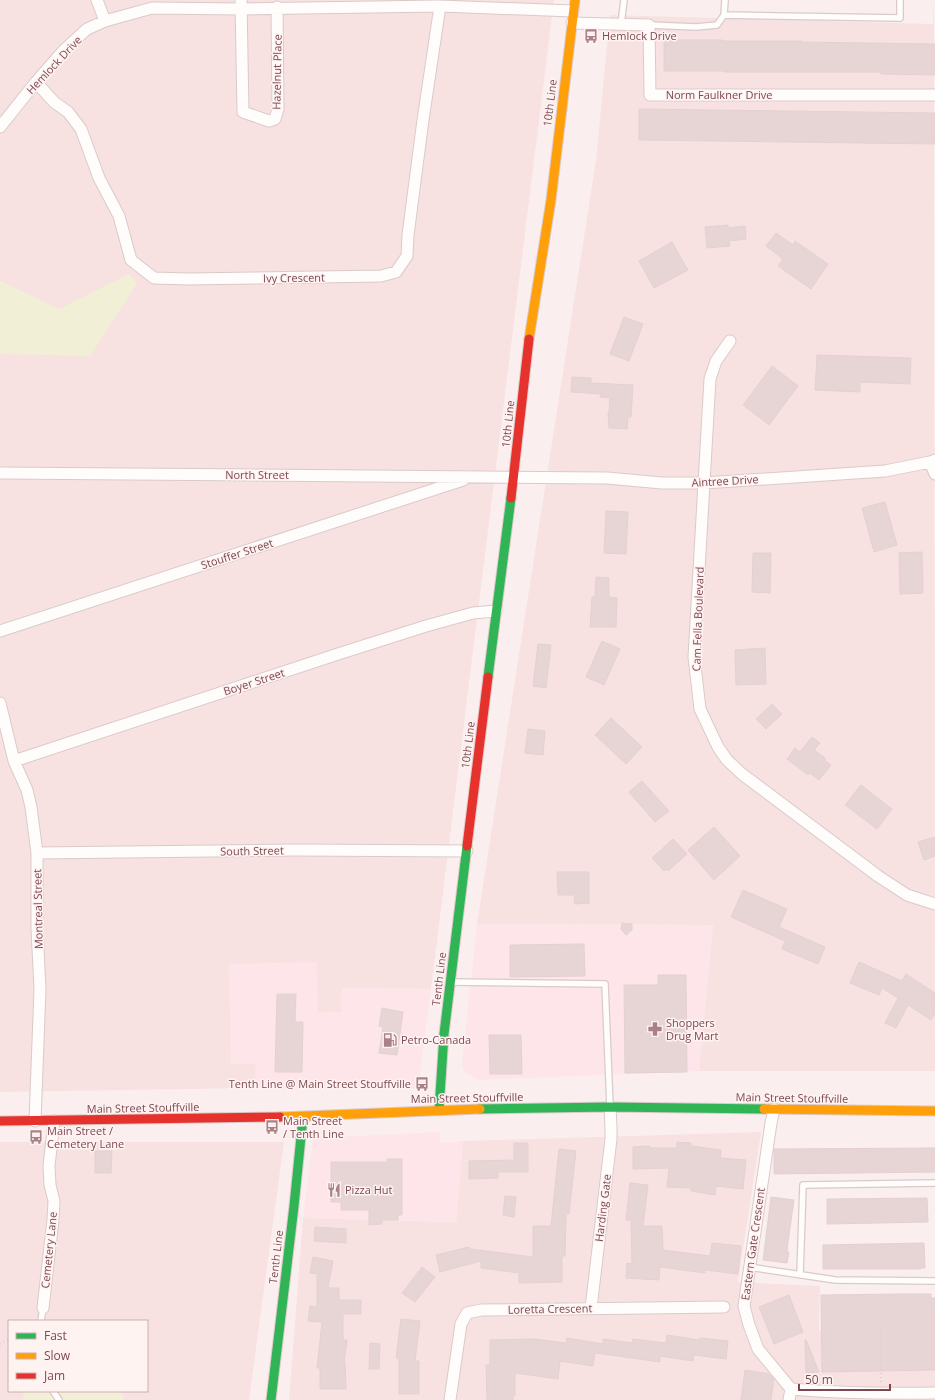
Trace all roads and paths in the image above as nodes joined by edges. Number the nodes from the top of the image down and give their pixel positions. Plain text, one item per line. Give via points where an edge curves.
1 (97, 0) edge
2 (575, 0) edge
3 (624, 0) edge
4 (725, 0) edge
5 (900, 0) edge
6 (241, 4) edge
7 (440, 6) junction
8 (277, 7) junction
9 (573, 12) junction
10 (724, 15) junction
11 (105, 21) junction
12 (572, 23) junction
13 (621, 24) junction
14 (648, 24) junction
15 (36, 82) junction
16 (935, 95) edge
17 (0, 127) edge
18 (730, 341) dead end
19 (932, 461) edge
20 (0, 473) edge
21 (935, 474) edge
22 (474, 477) junction
23 (514, 477) junction
24 (704, 483) junction
25 (496, 611) junction
26 (0, 631) edge
27 (0, 703) edge
28 (14, 761) junction
29 (467, 851) junction
30 (37, 853) junction
31 (935, 904) edge
32 (450, 982) junction
33 (610, 1107) junction
34 (774, 1109) junction
35 (439, 1110) junction
36 (935, 1112) edge
37 (303, 1116) junction
38 (0, 1121) edge
39 (35, 1121) junction
40 (54, 1121) junction
41 (935, 1183) edge
42 (749, 1267) junction
43 (800, 1275) junction
44 (935, 1281) edge
45 (724, 1307) dead end
46 (43, 1308) joint
47 (591, 1308) junction
48 (41, 1320) edge
49 (881, 1326) dead end
50 (935, 1392) edge
51 (790, 1394) edge
52 (881, 1394) junction
53 (271, 1400) edge
54 (450, 1400) edge

1 - 11 street
2 - 9 main road, 10th Line
3 - 13 lane
4 - 10 lane
5 - 10 lane via 900,18
6 - 8 street, Hemlock Drive
6 - 8 street, Hazelnut Place via 243,112 269,121 275,119 278,109
6 - 11 street, Hemlock Drive via 152,8
7 - 8 street, Hemlock Drive
7 - 9 street, Hemlock Drive
7 - 15 street, Ivy Crescent via 407,256 396,272 382,276 154,278 131,260 119,216 99,178 81,130 68,112 54,102
9 - 12 main road, 10th Line
10 - 14 lane via 717,25 696,27
11 - 15 street, Hemlock Drive via 87,29 63,51
12 - 13 street
12 - 23 main road, 10th Line via 551,200 530,333
13 - 14 street
14 - 16 street, Norm Faulkner Drive via 650,95
15 - 17 street, Hemlock Drive
18 - 24 street, Cam Fella Boulevard via 716,361 710,378
19 - 21 street
19 - 24 street, Aintree Drive via 885,471
20 - 22 street, North Street
22 - 23 street, North Street
22 - 26 street, Stouffer Street
23 - 24 street, Aintree Drive
23 - 25 main road, 10th Line
24 - 31 street, Cam Fella Boulevard via 694,657 700,709 718,747 742,774 878,876 908,895
25 - 28 street, Boyer Street via 473,613 426,626
25 - 29 main road, 10th Line
27 - 28 street, Montreal Street
28 - 30 street, Montreal Street via 27,790
29 - 30 street, South Street
29 - 32 main road, Tenth Line
30 - 39 street, Montreal Street via 40,989
32 - 33 lane via 605,984
32 - 35 main road, Tenth Line
33 - 34 main road, Main Street Stouffville
33 - 35 main road, Main Street Stouffville
33 - 47 street, Harding Gate via 611,1139
34 - 36 main road, Main Street Stouffville
34 - 42 street, Eastern Gate Crescent
35 - 37 main road, Main Street Stouffville
37 - 40 main road, Main Street Stouffville
37 - 53 main road, Tenth Line
38 - 39 main road, Main Street Stouffville
39 - 40 main road, Main Street Stouffville
40 - 46 street, Cemetery Lane via 49,1166 54,1201 53,1220
41 - 43 lane via 803,1185
42 - 43 lane
42 - 51 street, Eastern Gate Crescent via 744,1306 749,1325 758,1349
43 - 44 lane via 835,1280
45 - 47 street, Loretta Crescent
46 - 48 lane
47 - 54 street, Loretta Crescent via 467,1312 461,1324
49 - 52 path
50 - 52 street, Eastern Gate Crescent
51 - 52 street, Eastern Gate Crescent

